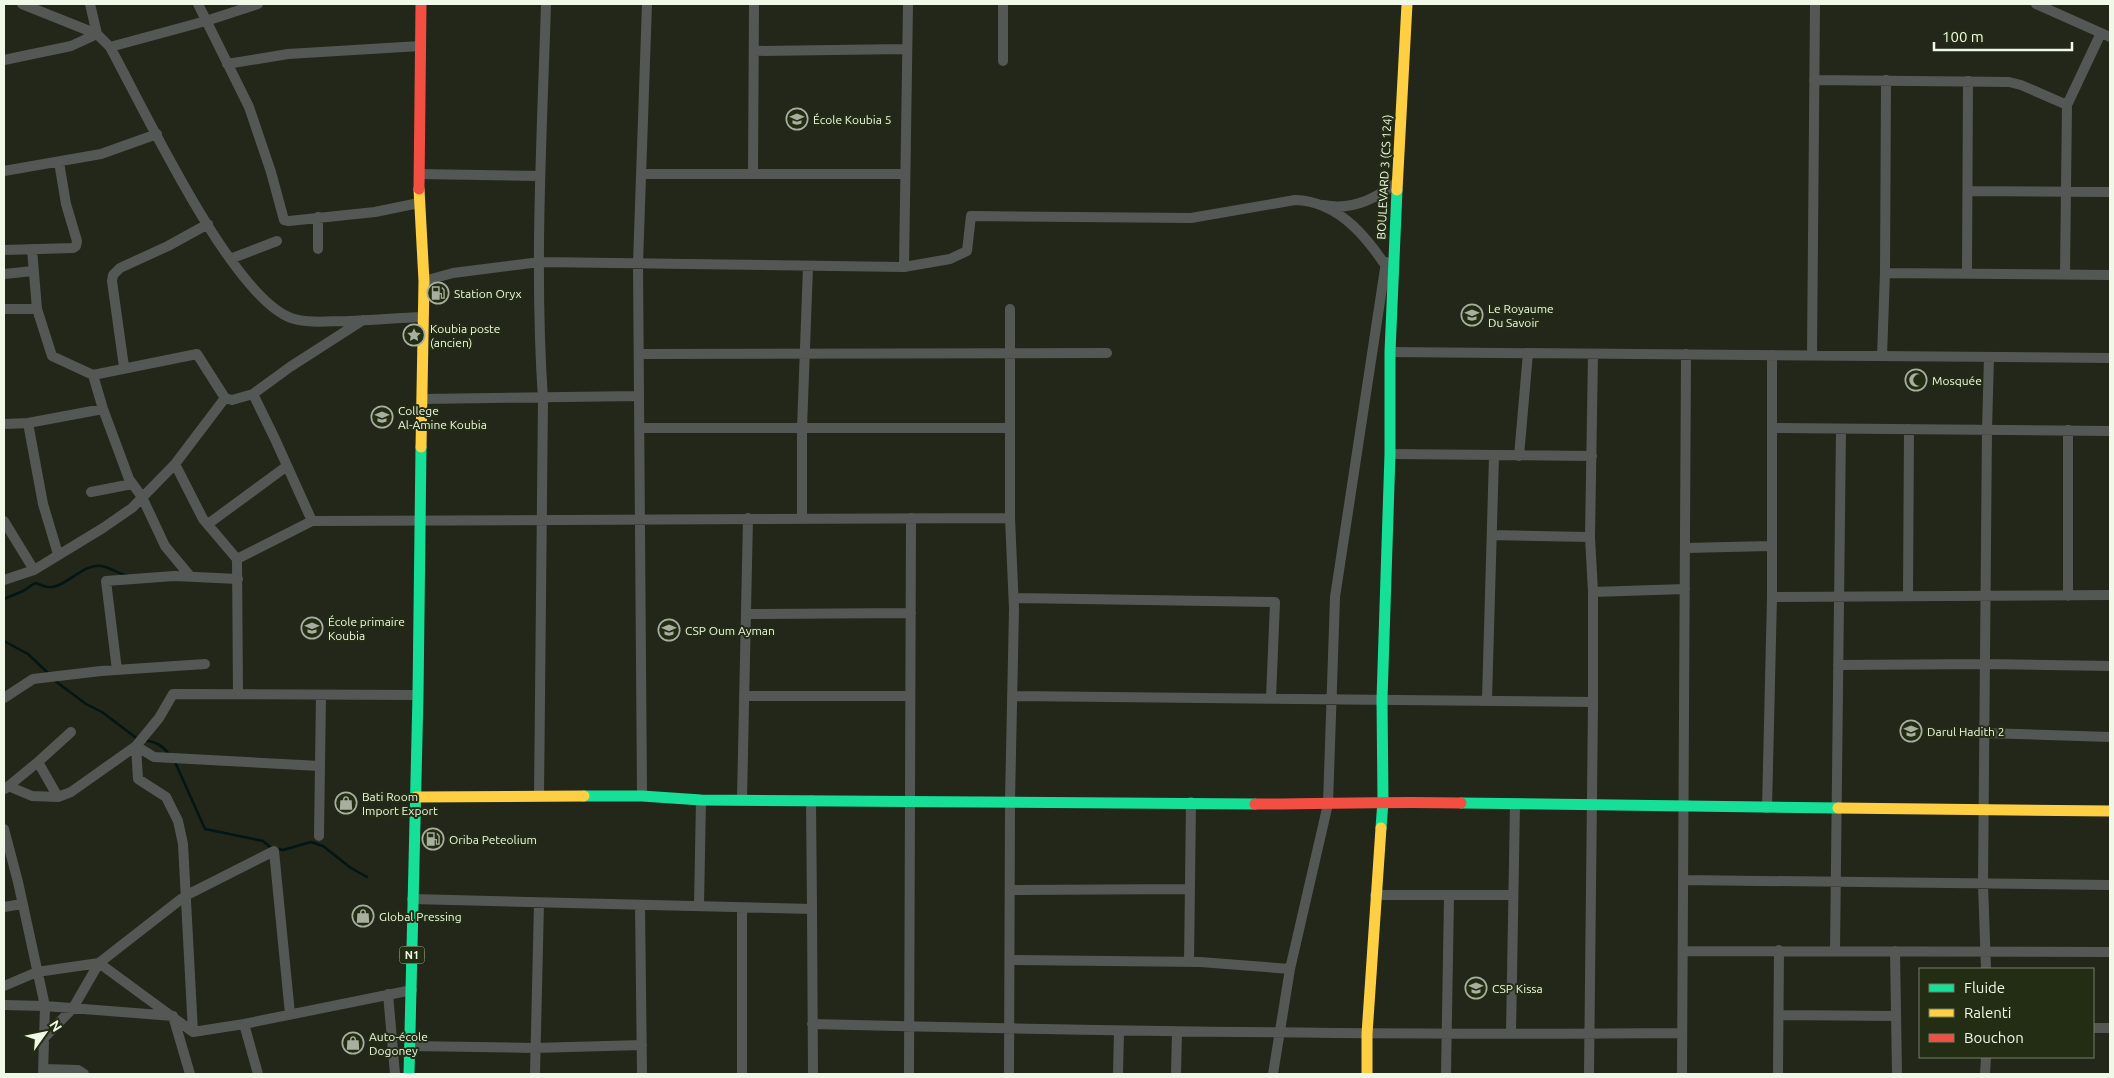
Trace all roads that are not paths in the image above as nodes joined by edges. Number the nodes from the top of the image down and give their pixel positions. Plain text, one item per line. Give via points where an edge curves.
1 (22, 4) edge
2 (90, 4) edge
3 (198, 4) edge
4 (258, 4) edge
5 (421, 4) edge
6 (546, 4) edge
7 (648, 4) edge
8 (754, 4) edge
9 (908, 4) edge
10 (1004, 4) edge
11 (1407, 4) edge
12 (1815, 4) edge
13 (2036, 4) edge
14 (206, 21) junction
15 (97, 34) junction
16 (2106, 35) edge
17 (110, 46) junction
18 (420, 46) junction
19 (906, 49) junction
20 (754, 51) junction
21 (4, 60) edge
22 (1003, 61) dead end
23 (227, 64) junction
24 (1814, 80) junction
25 (1886, 80) junction
26 (1968, 81) junction
27 (2067, 105) junction
28 (157, 134) junction
29 (59, 162) junction
30 (4, 171) edge
31 (753, 173) junction
32 (419, 174) junction
33 (641, 174) junction
34 (904, 174) junction
35 (540, 176) junction
36 (1397, 182) junction
37 (1969, 191) junction
38 (2065, 191) junction
39 (2110, 192) edge
40 (1396, 199) junction
41 (419, 203) junction
42 (1317, 203) junction
43 (318, 217) junction
44 (208, 224) junction
45 (277, 241) dead end
46 (4, 250) edge
47 (32, 250) junction
48 (318, 250) dead end
49 (230, 260) junction
50 (540, 262) junction
51 (638, 263) junction
52 (1385, 265) junction
53 (808, 267) junction
54 (904, 267) junction
55 (34, 271) junction
56 (1967, 272) junction
57 (1885, 273) junction
58 (4, 274) edge
59 (2065, 274) junction
60 (2110, 275) edge
61 (1393, 278) junction
62 (424, 281) junction
63 (1010, 308) dead end
64 (4, 309) edge
65 (37, 309) junction
66 (423, 317) junction
67 (364, 320) junction
68 (1390, 352) junction
69 (1107, 353) dead end
70 (1528, 353) junction
71 (639, 354) junction
72 (1010, 354) junction
73 (1593, 354) junction
74 (1686, 354) junction
75 (804, 355) junction
76 (1772, 355) junction
77 (1812, 356) junction
78 (1882, 356) junction
79 (1989, 357) junction
80 (2110, 358) edge
81 (124, 367) junction
82 (93, 375) junction
83 (253, 394) junction
84 (639, 396) junction
85 (225, 398) junction
86 (543, 399) junction
87 (422, 400) junction
88 (102, 409) junction
89 (28, 423) junction
90 (4, 424) edge
91 (639, 428) junction
92 (802, 428) junction
93 (1010, 428) junction
94 (1773, 428) junction
95 (1840, 428) junction
96 (1909, 429) junction
97 (1987, 430) junction
98 (2068, 430) junction
99 (2110, 431) edge
100 (1390, 454) junction
101 (1494, 456) junction
102 (1519, 456) junction
103 (1592, 456) junction
104 (175, 464) junction
105 (288, 466) junction
106 (132, 484) junction
107 (91, 492) dead end
108 (142, 496) junction
109 (748, 518) junction
110 (802, 518) junction
111 (911, 518) junction
112 (1010, 518) junction
113 (420, 519) junction
114 (541, 519) junction
115 (640, 519) junction
116 (4, 521) edge
117 (312, 521) junction
118 (208, 524) junction
119 (1492, 535) junction
120 (1590, 537) junction
121 (1771, 546) junction
122 (1685, 548) junction
123 (58, 554) junction
124 (237, 559) junction
125 (34, 570) junction
126 (190, 576) junction
127 (238, 579) junction
128 (4, 580) edge
129 (1685, 589) junction
130 (1592, 592) junction
131 (2110, 595) edge
132 (1839, 596) junction
133 (1908, 596) junction
134 (1985, 596) junction
135 (2068, 596) junction
136 (1772, 597) junction
137 (1014, 598) junction
138 (911, 613) junction
139 (746, 614) junction
140 (204, 664) dead end
141 (1838, 664) junction
142 (1985, 664) junction
143 (2110, 666) edge
144 (117, 670) junction
145 (238, 694) junction
146 (321, 695) junction
147 (418, 695) junction
148 (744, 696) junction
149 (910, 696) junction
150 (1012, 696) junction
151 (4, 698) edge
152 (1271, 698) junction
153 (1331, 698) junction
154 (1382, 699) junction
155 (1488, 699) junction
156 (1593, 702) junction
157 (71, 732) dead end
158 (1984, 732) junction
159 (2110, 737) edge
160 (136, 746) junction
161 (38, 762) junction
162 (320, 766) junction
163 (6, 788) edge
164 (416, 796) junction
165 (539, 796) junction
166 (642, 796) junction
167 (58, 797) junction
168 (742, 799) junction
169 (701, 800) junction
170 (811, 800) junction
171 (910, 801) junction
172 (1010, 801) junction
173 (1383, 801) junction
174 (1191, 802) junction
175 (1328, 804) junction
176 (1515, 804) junction
177 (1591, 806) junction
178 (1684, 807) junction
179 (1767, 808) junction
180 (1837, 809) junction
181 (1984, 810) junction
182 (2110, 811) edge
183 (4, 829) edge
184 (319, 836) dead end
185 (1683, 880) junction
186 (1836, 883) junction
187 (1983, 884) junction
188 (2110, 885) edge
189 (1190, 889) junction
190 (1010, 890) junction
191 (1512, 895) junction
192 (185, 896) junction
193 (1375, 896) junction
194 (1449, 897) junction
195 (412, 899) junction
196 (539, 903) junction
197 (22, 904) junction
198 (640, 905) junction
199 (699, 905) junction
200 (4, 907) edge
201 (742, 908) junction
202 (812, 909) junction
203 (1779, 950) junction
204 (1683, 951) junction
205 (1835, 951) junction
206 (1895, 951) junction
207 (2110, 952) edge
208 (1986, 953) junction
209 (1010, 960) junction
210 (1189, 962) junction
211 (99, 963) junction
212 (1986, 968) edge
213 (1290, 969) junction
214 (37, 972) junction
215 (4, 986) edge
216 (412, 990) junction
217 (388, 994) junction
218 (4, 1006) edge
219 (45, 1006) junction
220 (73, 1008) junction
221 (290, 1014) junction
222 (1779, 1015) junction
223 (173, 1016) junction
224 (1896, 1016) junction
225 (244, 1024) junction
226 (812, 1024) junction
227 (909, 1026) junction
228 (1008, 1028) junction
229 (2094, 1028) edge
230 (2110, 1028) edge
231 (1119, 1031) junction
232 (1279, 1031) junction
233 (193, 1032) junction
234 (1177, 1032) junction
235 (1512, 1033) junction
236 (1682, 1033) junction
237 (1367, 1034) junction
238 (1447, 1034) junction
239 (1590, 1034) junction
240 (44, 1038) junction
241 (642, 1045) junction
242 (410, 1046) junction
243 (534, 1048) junction
244 (1986, 1058) edge
245 (44, 1072) edge
246 (84, 1074) edge
247 (190, 1074) edge
248 (258, 1074) edge
249 (395, 1074) edge
250 (409, 1074) edge
251 (534, 1074) edge
252 (642, 1074) edge
253 (742, 1074) edge
254 (813, 1074) edge
255 (909, 1074) edge
256 (1009, 1074) edge
257 (1118, 1074) edge
258 (1176, 1074) edge
259 (1272, 1074) edge
260 (1367, 1074) edge
261 (1446, 1074) edge
262 (1589, 1074) edge
263 (1682, 1074) edge
264 (1778, 1074) edge
265 (1897, 1074) edge
266 (1986, 1074) edge

1 - 15 street
2 - 15 street
3 - 14 street
4 - 14 street
5 - 18 street, N1
6 - 35 street
7 - 33 street
8 - 20 street
9 - 19 street
10 - 22 street
11 - 36 street, BOULEVARD 3 (CS 124)
12 - 24 street
13 - 16 street
14 - 17 street
14 - 23 street
15 - 17 street
15 - 21 street via 71,46
16 - 27 street
17 - 28 street
18 - 23 street via 297,53
18 - 32 street, N1
19 - 20 street
19 - 34 street
20 - 31 street
23 - 43 street via 249,107 284,220
24 - 25 street
24 - 77 street
25 - 26 street
25 - 57 street
26 - 27 street via 2015,83
26 - 37 street
27 - 38 street
28 - 29 street via 101,154
28 - 44 street
29 - 30 street
29 - 47 street via 77,244 73,248
31 - 33 street
31 - 34 street
32 - 35 street
32 - 41 street, N1
33 - 51 street
34 - 54 street
35 - 50 street
36 - 40 street, BOULEVARD 3 (CS 124)
36 - 42 street via 1365,202 1347,206
37 - 38 street
37 - 56 street
38 - 39 street
38 - 59 street
40 - 52 street
40 - 61 street, BOULEVARD 3 (CS 124)
41 - 43 street via 375,212
41 - 62 street, N1
42 - 52 street via 1355,227
42 - 54 street via 1296,200 1192,218 971,216 967,251 950,259
43 - 48 street
44 - 49 street
44 - 81 street via 113,274
45 - 49 street
46 - 47 street
47 - 55 street
49 - 67 street via 265,300 292,318 322,322
50 - 51 street
50 - 62 street via 453,273
50 - 86 street
51 - 53 street
51 - 71 street
52 - 61 street
52 - 153 street via 1335,597
53 - 54 street
53 - 75 street
55 - 58 street
55 - 65 street
56 - 57 street
56 - 59 street
57 - 78 street
59 - 60 street
61 - 68 street, BOULEVARD 3 (CS 124)
62 - 66 street, N1
63 - 72 street
64 - 65 street
65 - 82 street via 52,356
66 - 67 street
66 - 87 street, N1
67 - 83 street
68 - 70 street
68 - 100 street, BOULEVARD 3 (CS 124)
69 - 72 street
70 - 73 street
70 - 102 street
71 - 75 street
71 - 84 street
72 - 75 street
72 - 93 street
73 - 74 street
73 - 103 street
74 - 76 street
74 - 122 street
75 - 92 street
76 - 77 street
76 - 94 street
77 - 78 street
78 - 79 street
79 - 80 street
79 - 97 street
81 - 82 street
81 - 85 street via 197,354
82 - 88 street
83 - 85 street via 232,400
83 - 105 street
84 - 86 street
84 - 91 street
85 - 104 street
86 - 87 street
86 - 114 street
87 - 113 street, N1
88 - 89 street
88 - 106 street
89 - 90 street
89 - 123 street via 43,504
91 - 92 street
91 - 115 street
92 - 93 street
92 - 110 street
93 - 112 street
94 - 95 street
94 - 121 street
95 - 96 street
95 - 132 street
96 - 97 street
96 - 133 street
97 - 98 street
97 - 134 street
98 - 99 street
98 - 135 street
100 - 101 street
100 - 154 street, BOULEVARD 3 (CS 124)
101 - 102 street
101 - 119 street
102 - 103 street
103 - 120 street
104 - 108 street
104 - 118 street
105 - 117 street
105 - 118 street
106 - 107 street
106 - 108 street
108 - 123 street via 117,519
108 - 126 street via 165,546
109 - 110 street
109 - 115 street
109 - 139 street
110 - 111 street
111 - 112 street
111 - 138 street
112 - 137 street
113 - 114 street
113 - 117 street
113 - 147 street, N1
114 - 115 street
114 - 165 street
115 - 166 street
116 - 125 street
117 - 124 street
118 - 124 street
119 - 120 street
119 - 155 street
120 - 130 street
121 - 122 street
121 - 136 street
122 - 129 street
123 - 125 street
124 - 127 street
125 - 128 street
126 - 127 street
126 - 144 street via 106,581
127 - 145 street
129 - 130 street
129 - 178 street
130 - 156 street
131 - 135 street
132 - 133 street
132 - 136 street
132 - 141 street
133 - 134 street
134 - 135 street
134 - 142 street
136 - 179 street
137 - 150 street
137 - 152 street via 1275,602
138 - 139 street
138 - 149 street
139 - 148 street
140 - 144 street
141 - 142 street
141 - 180 street
142 - 143 street
142 - 158 street
144 - 151 street via 33,679
145 - 146 street
145 - 160 street via 173,694 159,718
146 - 147 street
146 - 162 street
147 - 164 street, N1
148 - 149 street
148 - 168 street
149 - 171 street
150 - 152 street
150 - 172 street
152 - 153 street
153 - 154 street
153 - 175 street
154 - 155 street
154 - 173 street, BOULEVARD 3 (CS 124)
155 - 156 street
156 - 177 street
157 - 161 street
158 - 159 street
158 - 181 street
160 - 162 street via 154,758
160 - 167 street via 71,792
160 - 192 street via 138,779 166,797 178,821 183,844
161 - 163 street
161 - 167 street
162 - 184 street
163 - 167 street via 32,796
164 - 165 street
164 - 195 street, N1
165 - 166 street
166 - 169 street
168 - 169 street
168 - 170 street
169 - 199 street
170 - 171 street
170 - 202 street
171 - 172 street
171 - 227 street
172 - 174 street
172 - 190 street
173 - 175 street
173 - 176 street
173 - 193 street, BOULEVARD 3 (CS 124)
174 - 175 street
174 - 189 street
175 - 213 street
176 - 177 street
176 - 191 street
177 - 178 street
177 - 239 street
178 - 179 street
178 - 185 street
179 - 180 street
180 - 181 street
180 - 186 street
181 - 182 street
181 - 187 street
183 - 197 street
185 - 186 street
185 - 204 street
186 - 187 street
186 - 205 street
187 - 188 street
187 - 208 street
189 - 190 street
189 - 210 street
190 - 209 street
191 - 194 street
191 - 235 street
192 - 211 street
192 - 221 street via 274,851
192 - 233 street
193 - 194 street
193 - 237 street, BOULEVARD 3 (CS 124)
194 - 238 street
195 - 196 street
195 - 216 street, N1
196 - 198 street
196 - 243 street
197 - 200 street
197 - 214 street
198 - 199 street
198 - 241 street
199 - 201 street
201 - 202 street
201 - 253 street
202 - 226 street
203 - 204 street
203 - 205 street
203 - 222 street
204 - 236 street
205 - 206 street
206 - 208 street
206 - 224 street
207 - 208 street
208 - 212 street
209 - 210 street
209 - 228 street
210 - 213 street
211 - 214 street
211 - 220 street
211 - 223 street
213 - 232 street
214 - 215 street
214 - 219 street
216 - 217 street
216 - 242 street, N1
217 - 221 street
217 - 249 street
218 - 219 street
219 - 220 street
219 - 240 street
220 - 223 street
220 - 240 street
221 - 225 street
222 - 224 street
222 - 264 street
223 - 233 street
223 - 247 street
224 - 265 street
225 - 233 street
225 - 248 street
226 - 227 street
226 - 254 street
227 - 228 street
227 - 255 street
228 - 231 street
228 - 256 street
229 - 230 street
231 - 234 street
231 - 257 street
232 - 234 street
232 - 237 street
232 - 259 street
234 - 258 street
235 - 238 street
235 - 239 street
236 - 239 street
236 - 263 street
237 - 238 street
237 - 260 street, BOULEVARD 3 (CS 124)
238 - 261 street
239 - 262 street
240 - 245 street
241 - 243 street
241 - 252 street
242 - 243 street
242 - 250 street, N1
243 - 251 street
244 - 266 street
245 - 246 street via 78,1070

